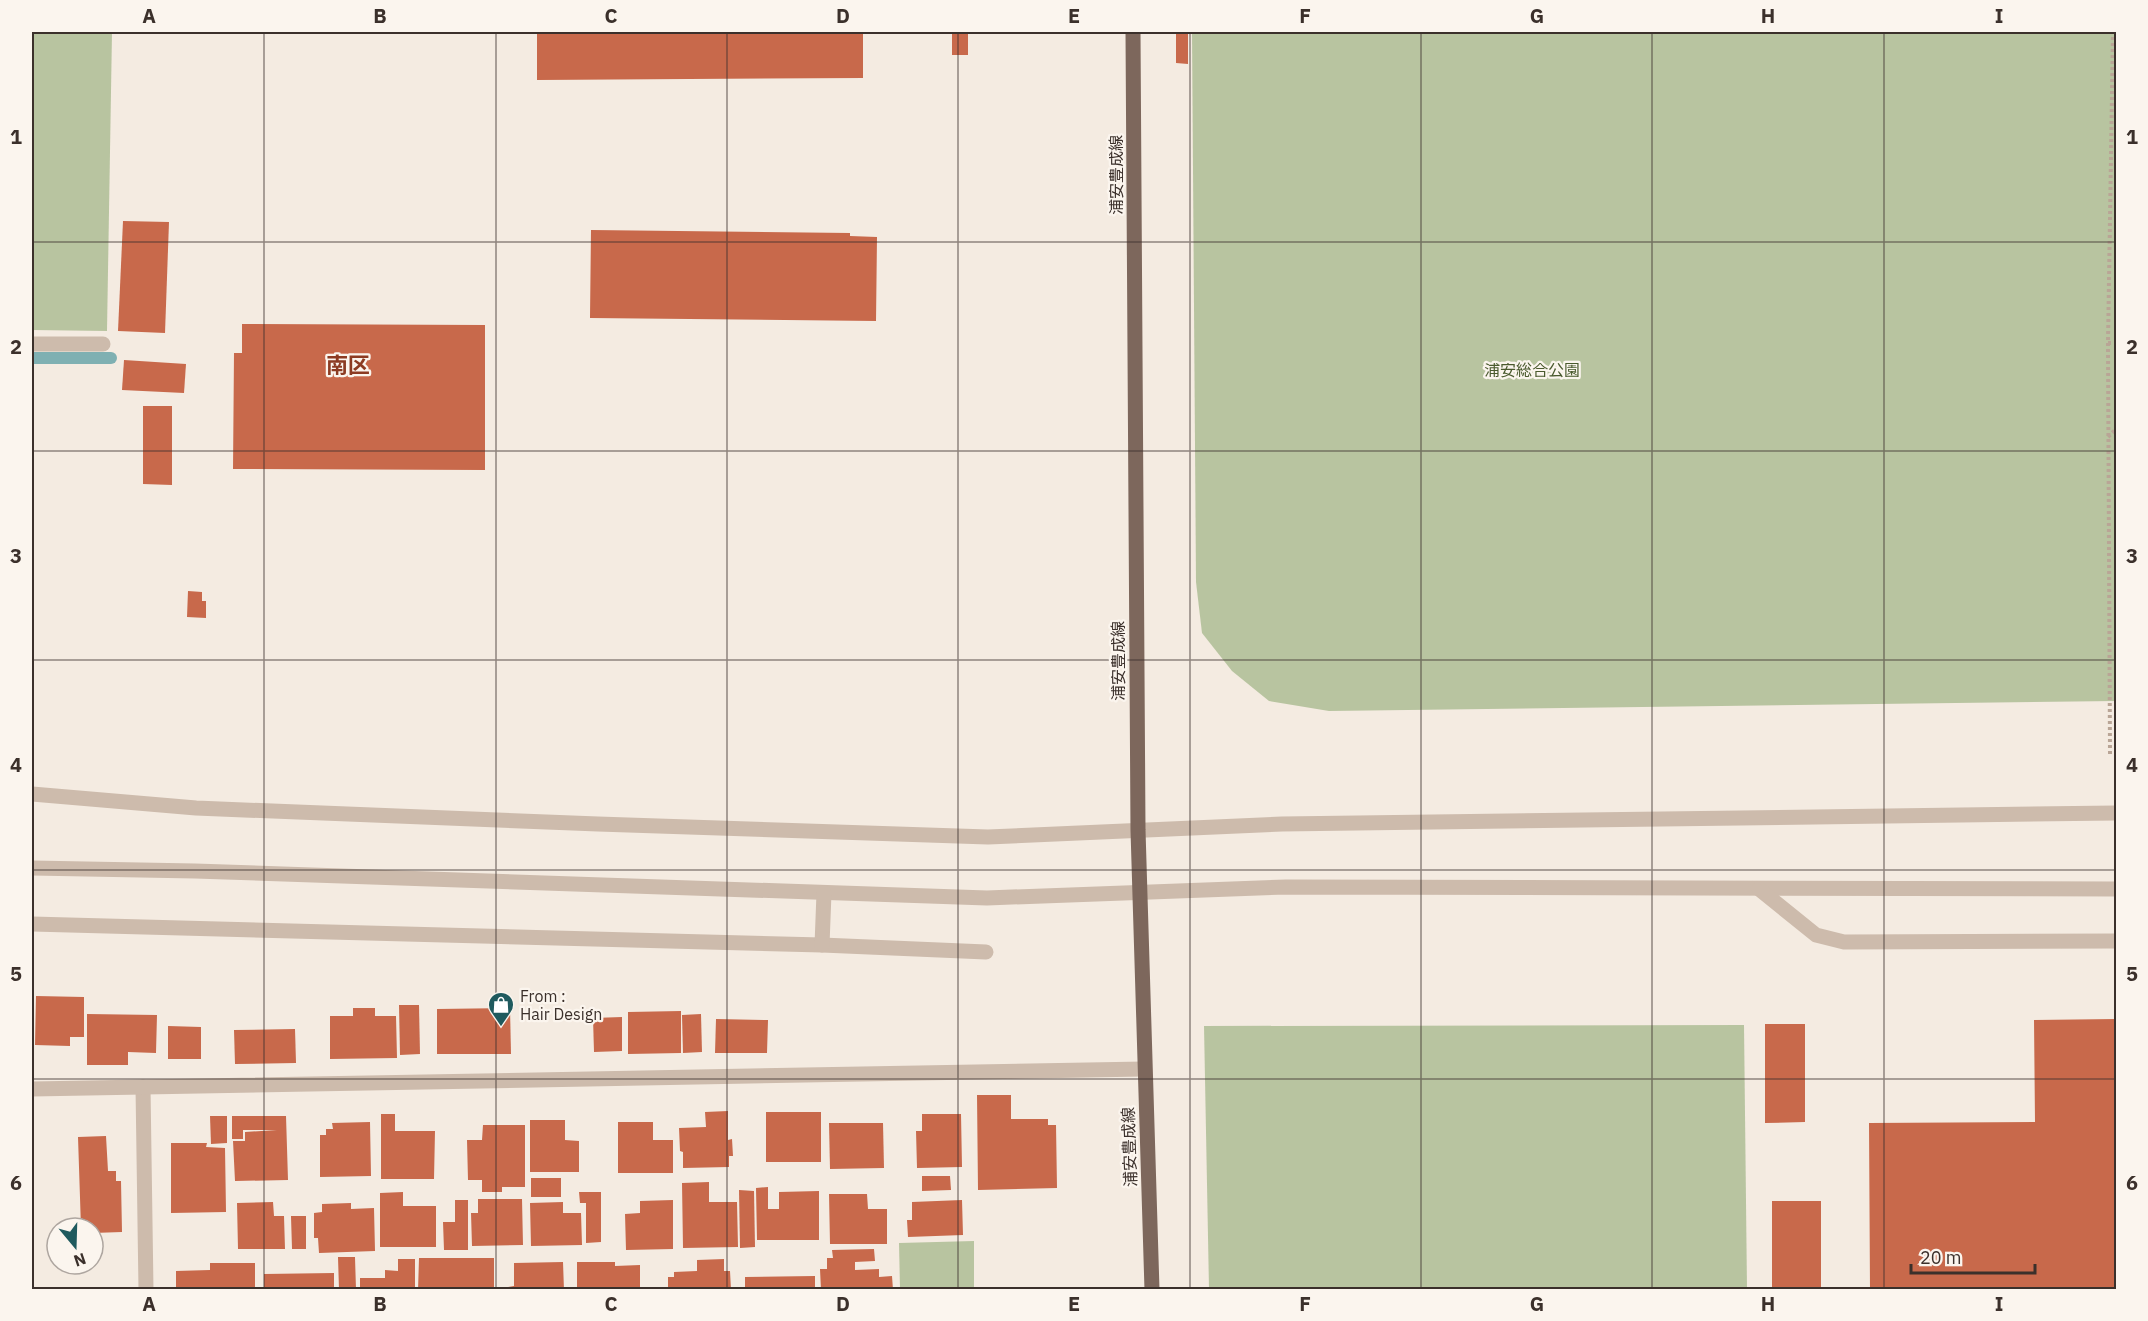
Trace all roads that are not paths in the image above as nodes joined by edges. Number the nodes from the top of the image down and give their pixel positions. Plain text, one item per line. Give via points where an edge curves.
1 (1133, 32) edge
2 (32, 344) edge
3 (103, 344) dead end
4 (32, 794) edge
5 (2116, 813) edge
6 (1138, 830) junction
7 (32, 868) edge
8 (1759, 889) junction
9 (2116, 889) edge
10 (824, 893) junction
11 (1140, 893) junction
12 (32, 924) edge
13 (2116, 941) edge
14 (822, 945) junction
15 (986, 952) dead end
16 (1144, 1069) junction
17 (143, 1087) junction
18 (32, 1089) edge
19 (146, 1290) edge
20 (1152, 1290) edge

1 - 6 main road, 浦安豊成線
2 - 3 street
4 - 6 street via 196,808 610,825 988,837
5 - 6 street via 1282,824
6 - 11 main road, 浦安豊成線
7 - 10 street
8 - 9 street
8 - 11 street via 1286,887
8 - 13 street via 1816,935 1844,942
10 - 11 street via 987,898
10 - 14 street
11 - 16 main road, 浦安豊成線
12 - 14 street
14 - 15 street
16 - 17 street
16 - 20 main road, 浦安豊成線
17 - 18 street
17 - 19 street

